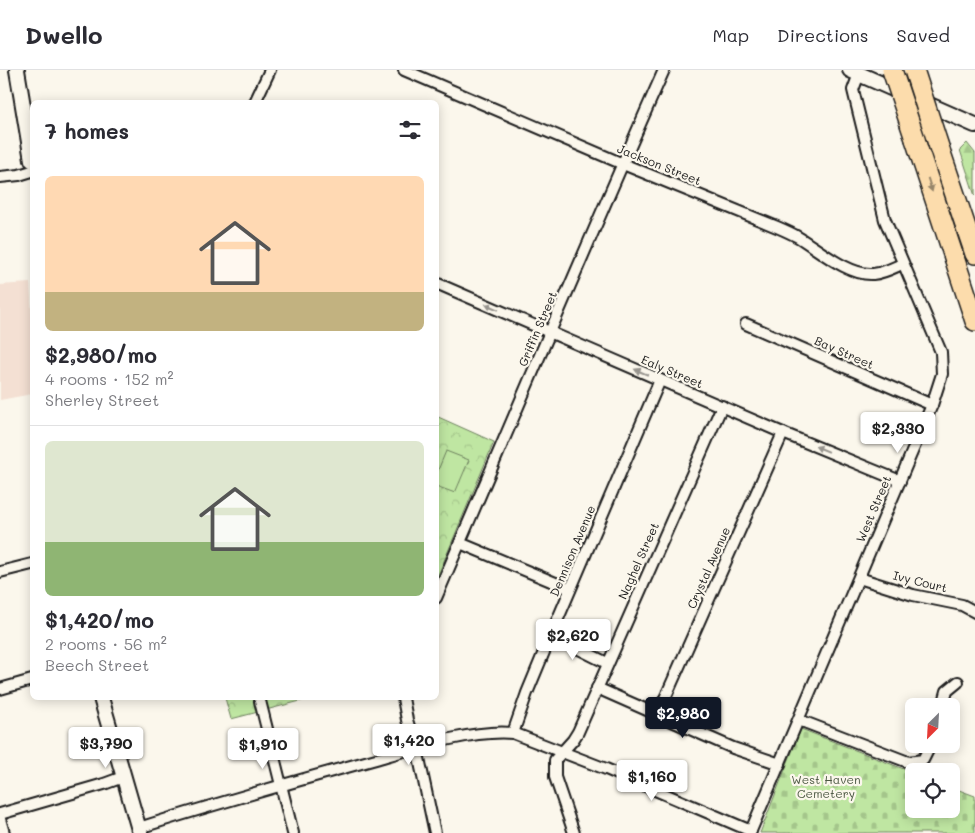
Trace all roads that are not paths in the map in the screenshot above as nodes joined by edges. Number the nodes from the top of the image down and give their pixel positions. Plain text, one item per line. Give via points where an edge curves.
1 (18, 70) edge
2 (270, 70) edge
3 (404, 70) edge
4 (664, 70) edge
5 (892, 70) edge
6 (914, 70) edge
7 (854, 72) edge
8 (256, 100) edge
9 (975, 125) edge
10 (30, 129) edge
11 (623, 164) junction
12 (30, 172) edge
13 (0, 177) edge
14 (975, 254) edge
15 (902, 264) junction
16 (439, 284) edge
17 (975, 321) edge
18 (746, 324) dead end
19 (551, 333) junction
20 (660, 380) junction
21 (932, 404) junction
22 (722, 406) junction
23 (783, 432) junction
24 (900, 480) junction
25 (460, 543) junction
26 (30, 564) edge
27 (0, 572) edge
28 (859, 578) junction
29 (570, 589) junction
30 (439, 591) edge
31 (975, 612) edge
32 (551, 635) junction
33 (607, 663) junction
34 (30, 681) edge
35 (958, 682) dead end
36 (597, 688) junction
37 (0, 689) edge
38 (945, 698) edge
39 (102, 700) edge
40 (402, 700) edge
41 (260, 701) dead end
42 (658, 714) junction
43 (799, 720) junction
44 (513, 733) junction
45 (416, 748) junction
46 (561, 751) junction
47 (927, 753) edge
48 (780, 764) junction
49 (123, 777) junction
50 (280, 785) junction
51 (0, 814) edge
52 (0, 819) edge
53 (139, 831) edge
54 (750, 832) edge
55 (4, 833) edge
56 (293, 833) edge
57 (435, 833) edge
58 (574, 833) edge

1 - 10 main road
2 - 8 street
3 - 11 street, Jackson Street
4 - 11 street, Griffin Street
5 -> 17 highway, bridge
6 - 14 highway, bridge
7 - 9 main road
7 - 15 street, West Street via 853,90 885,220
11 - 15 street, Jackson Street via 777,227 859,272 884,272
11 - 19 street, Griffin Street
12 - 13 street
15 - 21 street, West Street via 941,352 942,374
19 -> 16 street, Ealy Street
18 - 21 street, Bay Street
20 -> 19 street, Ealy Street
19 - 25 street, Griffin Street
20 - 22 street, Ealy Street
20 - 29 street, Dennison Avenue
21 - 24 street, West Street
22 - 23 street, Ealy Street
22 - 33 street, Naghel Street
24 -> 23 street, Ealy Street
23 - 42 street, Crystal Avenue
24 - 28 street, West Street
25 - 29 street
25 - 30 street, Griffin Street
26 - 27 street
28 - 31 street, Ivy Court via 913,595 962,605
28 - 43 street, West Street
29 - 32 street, Dennison Avenue
32 - 33 street
32 - 44 street, Dennison Avenue
33 - 36 street, Naghel Street
34 - 37 street
35 - 38 street via 947,691
36 - 42 street
36 - 46 street, Naghel Street via 578,732
39 - 49 main road
40 - 45 street
41 - 50 street
42 - 48 street via 732,748
43 - 47 street via 908,762 924,760
43 - 48 street, West Street
44 - 45 street via 481,735
44 - 46 street
45 - 50 street
45 - 57 street
46 - 54 street
46 - 58 street, Naghel Street via 554,760 554,769
48 - 54 street, West Street
49 - 51 street
49 - 53 main road
50 - 53 street
50 - 56 street
52 - 55 street

